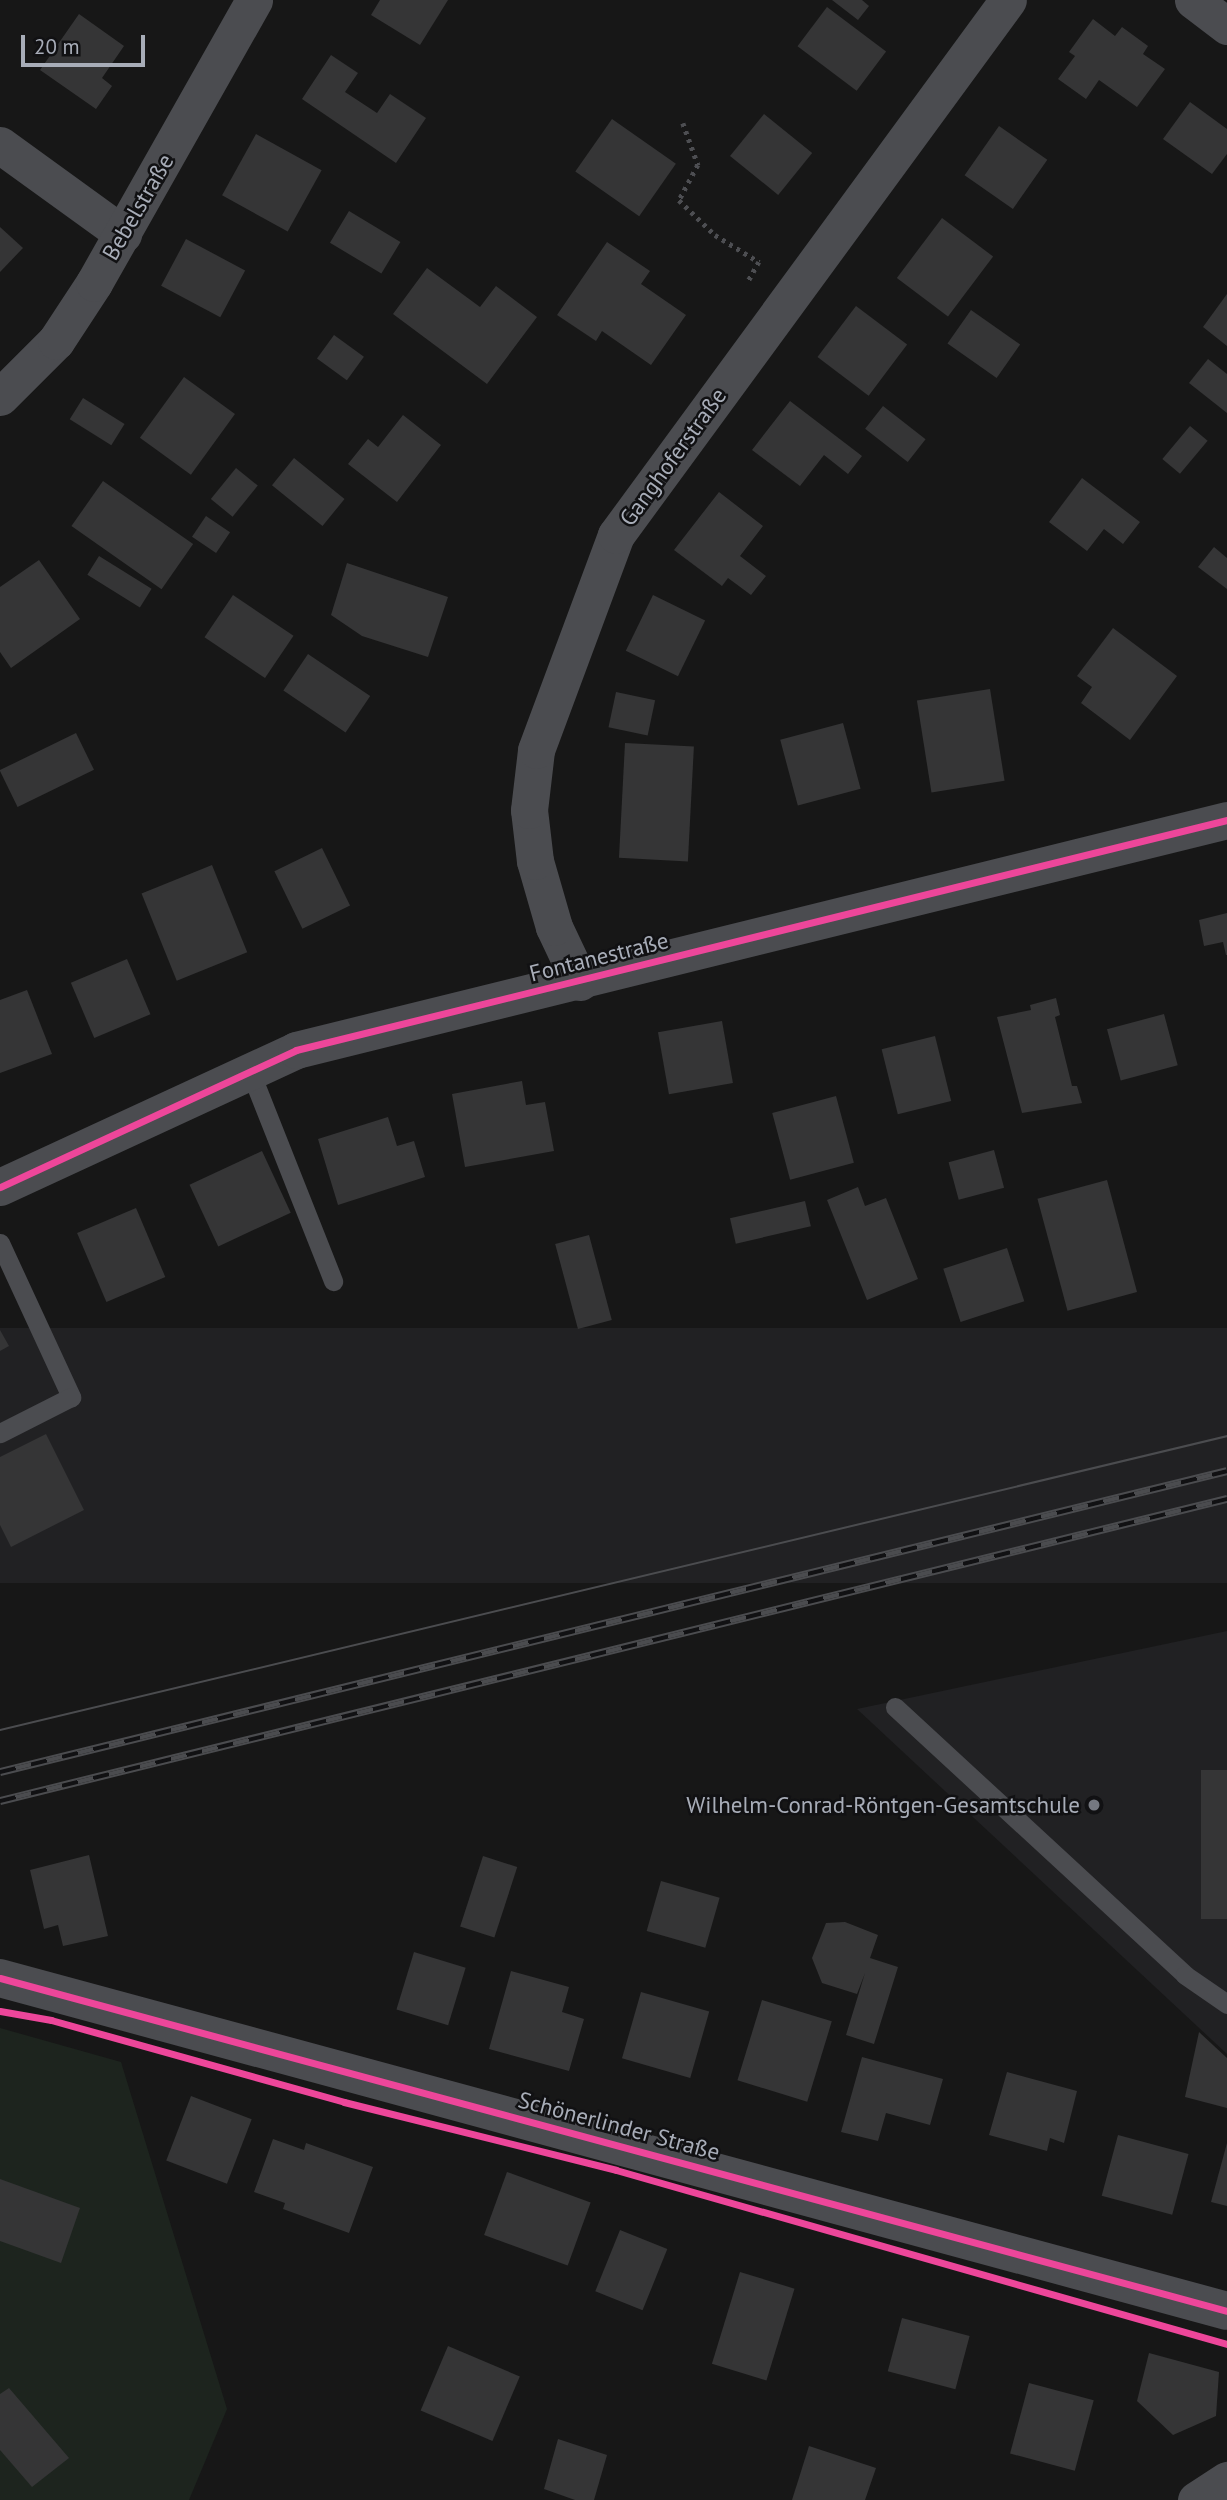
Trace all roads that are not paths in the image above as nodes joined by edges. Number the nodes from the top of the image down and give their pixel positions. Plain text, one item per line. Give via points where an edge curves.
1 (254, 0) edge
2 (1009, 0) edge
3 (1193, 0) edge
4 (1227, 26) edge
5 (0, 145) edge
6 (123, 234) junction
7 (0, 397) edge
8 (1227, 820) edge
9 (580, 982) junction
10 (250, 1071) junction
11 (0, 1187) edge
12 (0, 1243) edge
13 (333, 1281) dead end
14 (0, 1433) edge
15 (895, 1707) dead end
16 (0, 1978) edge
17 (1227, 2004) edge
18 (1227, 2311) edge
19 (1227, 2480) edge
20 (1196, 2500) edge

1 - 6 street, Bebelstraße
2 - 9 street, Ganghoferstraße via 616,535 536,750 528,810 554,927
3 - 4 street
5 - 6 street
6 - 7 street, Bebelstraße via 56,341
8 - 9 street, Fontanestraße
9 - 10 street, Fontanestraße via 296,1050
10 - 11 street, Fontanestraße
10 - 13 lane
12 - 14 lane via 71,1397
15 - 17 lane via 1185,1975
16 - 18 street, Schönerlinder Straße
19 - 20 street

